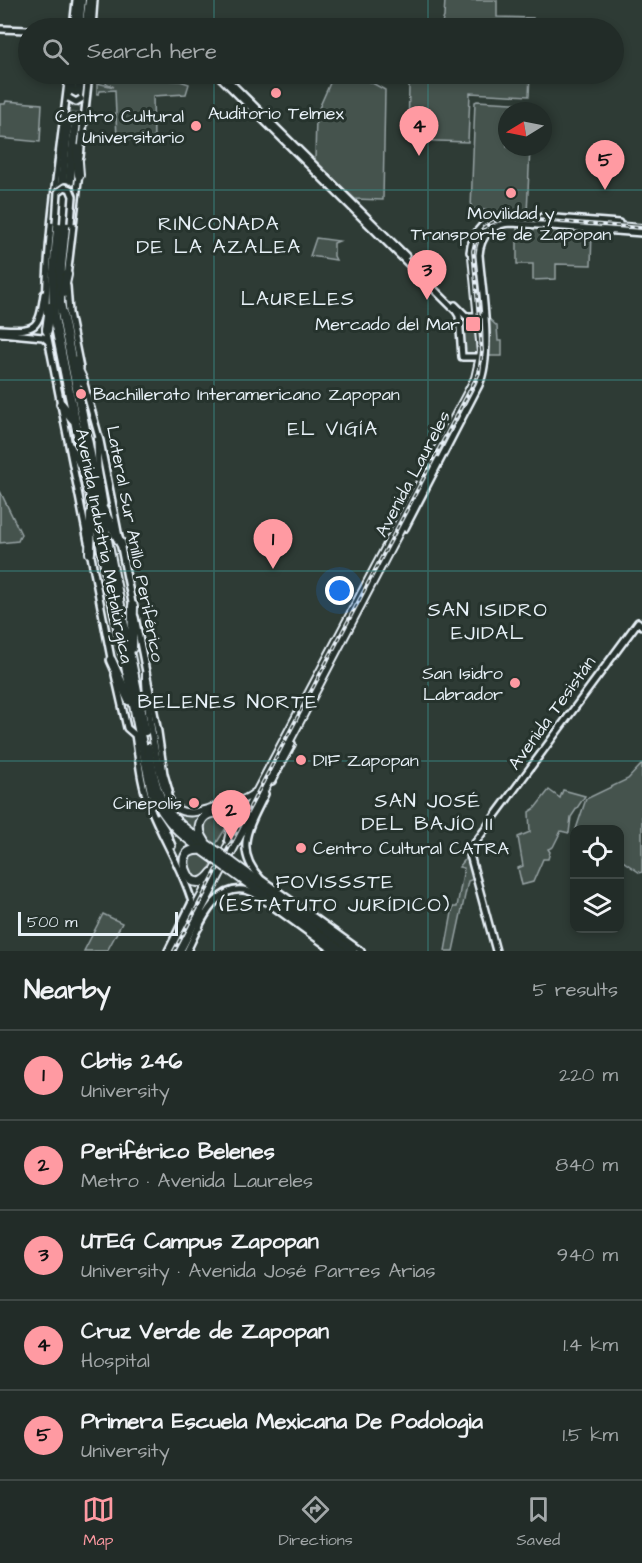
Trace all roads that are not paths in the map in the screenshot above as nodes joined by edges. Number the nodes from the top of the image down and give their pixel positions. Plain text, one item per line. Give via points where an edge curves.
1 (78, 0) edge
2 (90, 0) edge
3 (94, 0) edge
4 (77, 18) edge
5 (87, 18) edge
6 (93, 18) edge
7 (0, 29) edge
8 (18, 30) edge
9 (71, 84) edge
10 (73, 84) edge
11 (77, 84) edge
12 (227, 84) edge
13 (232, 84) edge
14 (88, 85) joint
15 (73, 96) junction
16 (264, 118) junction
17 (72, 120) junction
18 (85, 153) dead end
19 (80, 164) junction
20 (79, 175) junction
21 (56, 180) junction
22 (342, 198) junction
23 (347, 209) dead end
24 (357, 212) junction
25 (370, 219) junction
26 (642, 229) edge
27 (48, 264) junction
28 (69, 265) junction
29 (68, 275) junction
30 (50, 281) junction
31 (60, 303) junction
32 (480, 316) junction
33 (47, 330) joint
34 (0, 331) edge
35 (66, 338) junction
36 (48, 341) junction
37 (482, 357) junction
38 (83, 381) junction
39 (61, 404) junction
40 (95, 419) junction
41 (76, 424) junction
42 (66, 434) junction
43 (96, 501) junction
44 (121, 544) junction
45 (90, 553) junction
46 (133, 606) junction
47 (640, 624) edge
48 (343, 645) junction
49 (337, 650) junction
50 (111, 660) junction
51 (146, 674) joint
52 (306, 705) junction
53 (301, 712) junction
54 (142, 714) junction
55 (140, 732) junction
56 (139, 764) junction
57 (149, 780) junction
58 (255, 793) junction
59 (240, 801) junction
60 (253, 806) junction
61 (151, 809) junction
62 (249, 826) junction
63 (239, 838) junction
64 (229, 840) junction
65 (206, 848) junction
66 (229, 863) junction
67 (212, 873) junction
68 (218, 898) junction
69 (199, 907) junction
70 (283, 908) junction
71 (304, 916) junction
72 (183, 921) junction
73 (199, 927) junction
74 (328, 927) junction
75 (182, 932) junction
76 (321, 941) junction
77 (170, 951) edge
78 (180, 951) edge
79 (186, 951) edge
80 (334, 951) edge
81 (342, 951) edge
82 (352, 951) edge
83 (361, 951) edge
84 (498, 951) edge

1 - 4 highway
2 - 5 highway
3 - 6 main road
7 - 8 main road
9 - 15 main road
10 - 15 highway
11 - 15 highway
12 - 16 main road
13 - 16 main road
14 - 15 main road
14 - 19 main road
15 - 21 main road
16 - 22 main road
17 - 20 highway
17 - 21 highway
17 - 30 highway
17 - 31 highway
18 - 19 main road
19 - 20 main road
20 - 28 main road
21 - 27 main road
22 - 24 main road
22 - 25 main road
23 - 24 main road
24 - 25 main road
24 - 37 main road via 456,311 462,356
25 - 32 main road via 466,316
26 - 32 main road, Avenida Laureles via 501,222 480,238 476,255
26 - 32 main road, Avenida Laureles via 569,220 494,220 483,228 472,253
27 - 28 main road, bridge via 52,257 57,192 65,187 73,193
27 - 30 main road
28 - 29 main road, Lateral Sur Anillo Periférico
29 - 31 highway
29 - 38 main road, Lateral Sur Anillo Periférico via 69,311
30 - 33 highway
30 - 34 main road via 37,323 27,329
30 - 41 highway
31 - 35 highway
32 - 37 main road, Avenida Laureles
33 - 36 main road, Avenida Industria Metalúrgica
34 - 36 main road
35 - 38 highway
35 - 43 highway
36 - 39 main road, Avenida Industria Metalúrgica
37 - 48 main road, Avenida Laureles via 479,385
37 - 49 main road, Avenida Laureles via 479,380
37 - 52 main road, Avenida Laureles via 476,378
38 - 40 main road, Lateral Sur Anillo Periférico
39 - 41 highway
39 - 42 main road, Avenida Industria Metalúrgica
40 - 43 main road
40 - 44 main road, Lateral Sur Anillo Periférico
41 - 43 highway
42 - 43 main road
42 - 45 main road, Avenida Industria Metalúrgica
43 - 44 highway
43 - 45 highway
43 - 54 highway
43 - 55 highway
44 - 46 main road, Lateral Sur Anillo Periférico
45 - 50 main road, Avenida Industria Metalúrgica
46 - 51 main road, Lateral Sur Anillo Periférico
46 - 54 highway via 132,651
47 - 84 main road, Avenida Tesistán via 470,850
48 - 49 main road
48 - 52 main road, Avenida Laureles
49 - 52 main road, Avenida Laureles
50 - 55 highway
50 - 56 main road, Avenida Industria Metalúrgica
51 - 59 main road via 154,744 164,790 174,806 194,813
52 - 53 main road, Avenida Laureles
52 - 62 main road, Avenida Laureles
53 - 58 main road, Avenida Laureles
53 - 60 main road, Avenida Laureles
54 - 65 highway via 162,802 174,819
55 - 57 highway
56 - 57 highway
56 - 61 main road, Avenida Industria Metalúrgica
57 - 65 highway via 163,815 178,831
58 - 59 main road
58 - 60 main road, Avenida Laureles
59 - 60 main road
60 - 63 main road, Avenida Laureles
60 - 64 main road, Avenida Laureles
61 - 69 main road via 165,829
61 - 72 main road via 191,898
62 - 63 main road
62 - 74 main road, Avenida Laureles via 249,859 261,879
63 - 66 main road, Avenida Laureles
64 - 65 highway via 232,828 228,818 212,813 204,817 199,827
64 - 67 main road, Avenida Laureles
65 - 66 highway, bridge
65 - 67 highway via 188,853 184,867 195,882 205,881
66 - 69 main road, Avenida Laureles
66 - 70 highway
66 - 71 highway
67 - 69 main road, Avenida Laureles
68 - 69 main road
68 - 73 main road
68 - 76 main road via 237,890 248,891
69 - 73 main road
69 - 75 main road
69 - 78 main road
70 - 76 highway
70 - 81 highway
71 - 74 highway
71 - 82 highway
72 - 75 main road
72 - 77 main road
73 - 79 main road
74 - 83 main road
75 - 77 main road
76 - 80 main road

